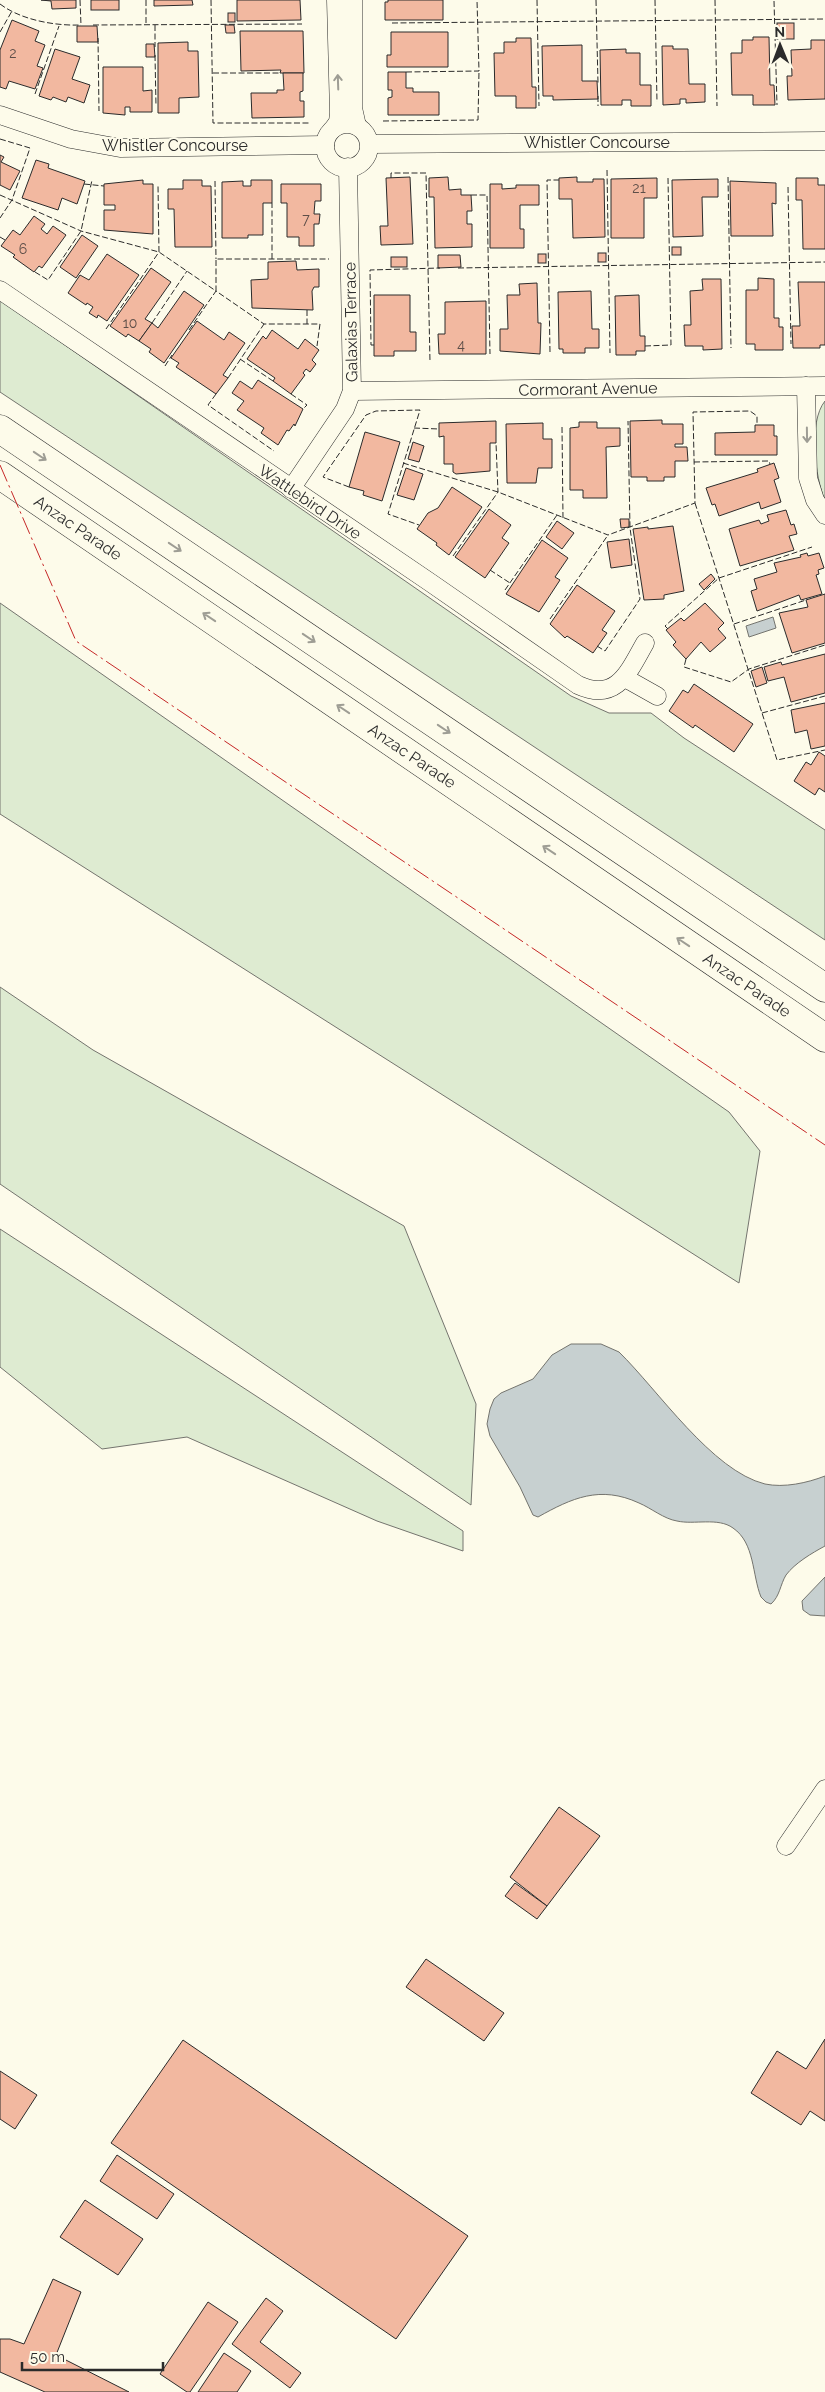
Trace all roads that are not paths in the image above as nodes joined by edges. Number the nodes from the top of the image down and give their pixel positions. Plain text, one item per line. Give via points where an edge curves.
1 (336, 0) edge
2 (353, 0) edge
3 (0, 115) edge
4 (357, 126) junction
5 (329, 137) junction
6 (825, 141) edge
7 (369, 144) junction
8 (348, 167) junction
9 (0, 290) edge
10 (806, 386) junction
11 (825, 386) edge
12 (352, 391) junction
13 (0, 428) edge
14 (0, 475) edge
15 (292, 489) junction
16 (825, 515) edge
17 (645, 643) dead end
18 (624, 678) junction
19 (657, 696) dead end
20 (825, 988) edge
21 (825, 1038) edge
22 (825, 1789) edge
23 (786, 1846) dead end

5 -> 1 street via 338,122 339,113
2 - 4 street via 353,108
3 - 5 street, Whistler Concourse via 71,139 120,148
4 - 5 street via 346,124
4 - 7 street
5 - 8 street via 326,154 339,166
6 - 7 street, Whistler Concourse
7 - 8 street via 363,160
8 - 12 street, Galaxias Terrace
9 - 15 street, Wattlebird Drive
10 - 11 street, Cormorant Avenue
10 - 12 street, Cormorant Avenue
10 -> 16 street via 808,478 815,500
12 - 15 street, Galaxias Terrace via 345,409
13 -> 20 main road
21 -> 14 main road, Anzac Parade
15 - 18 street, Wattlebird Drive via 578,685 589,690 602,690 617,685
17 - 18 street
18 - 19 street
22 - 23 street

